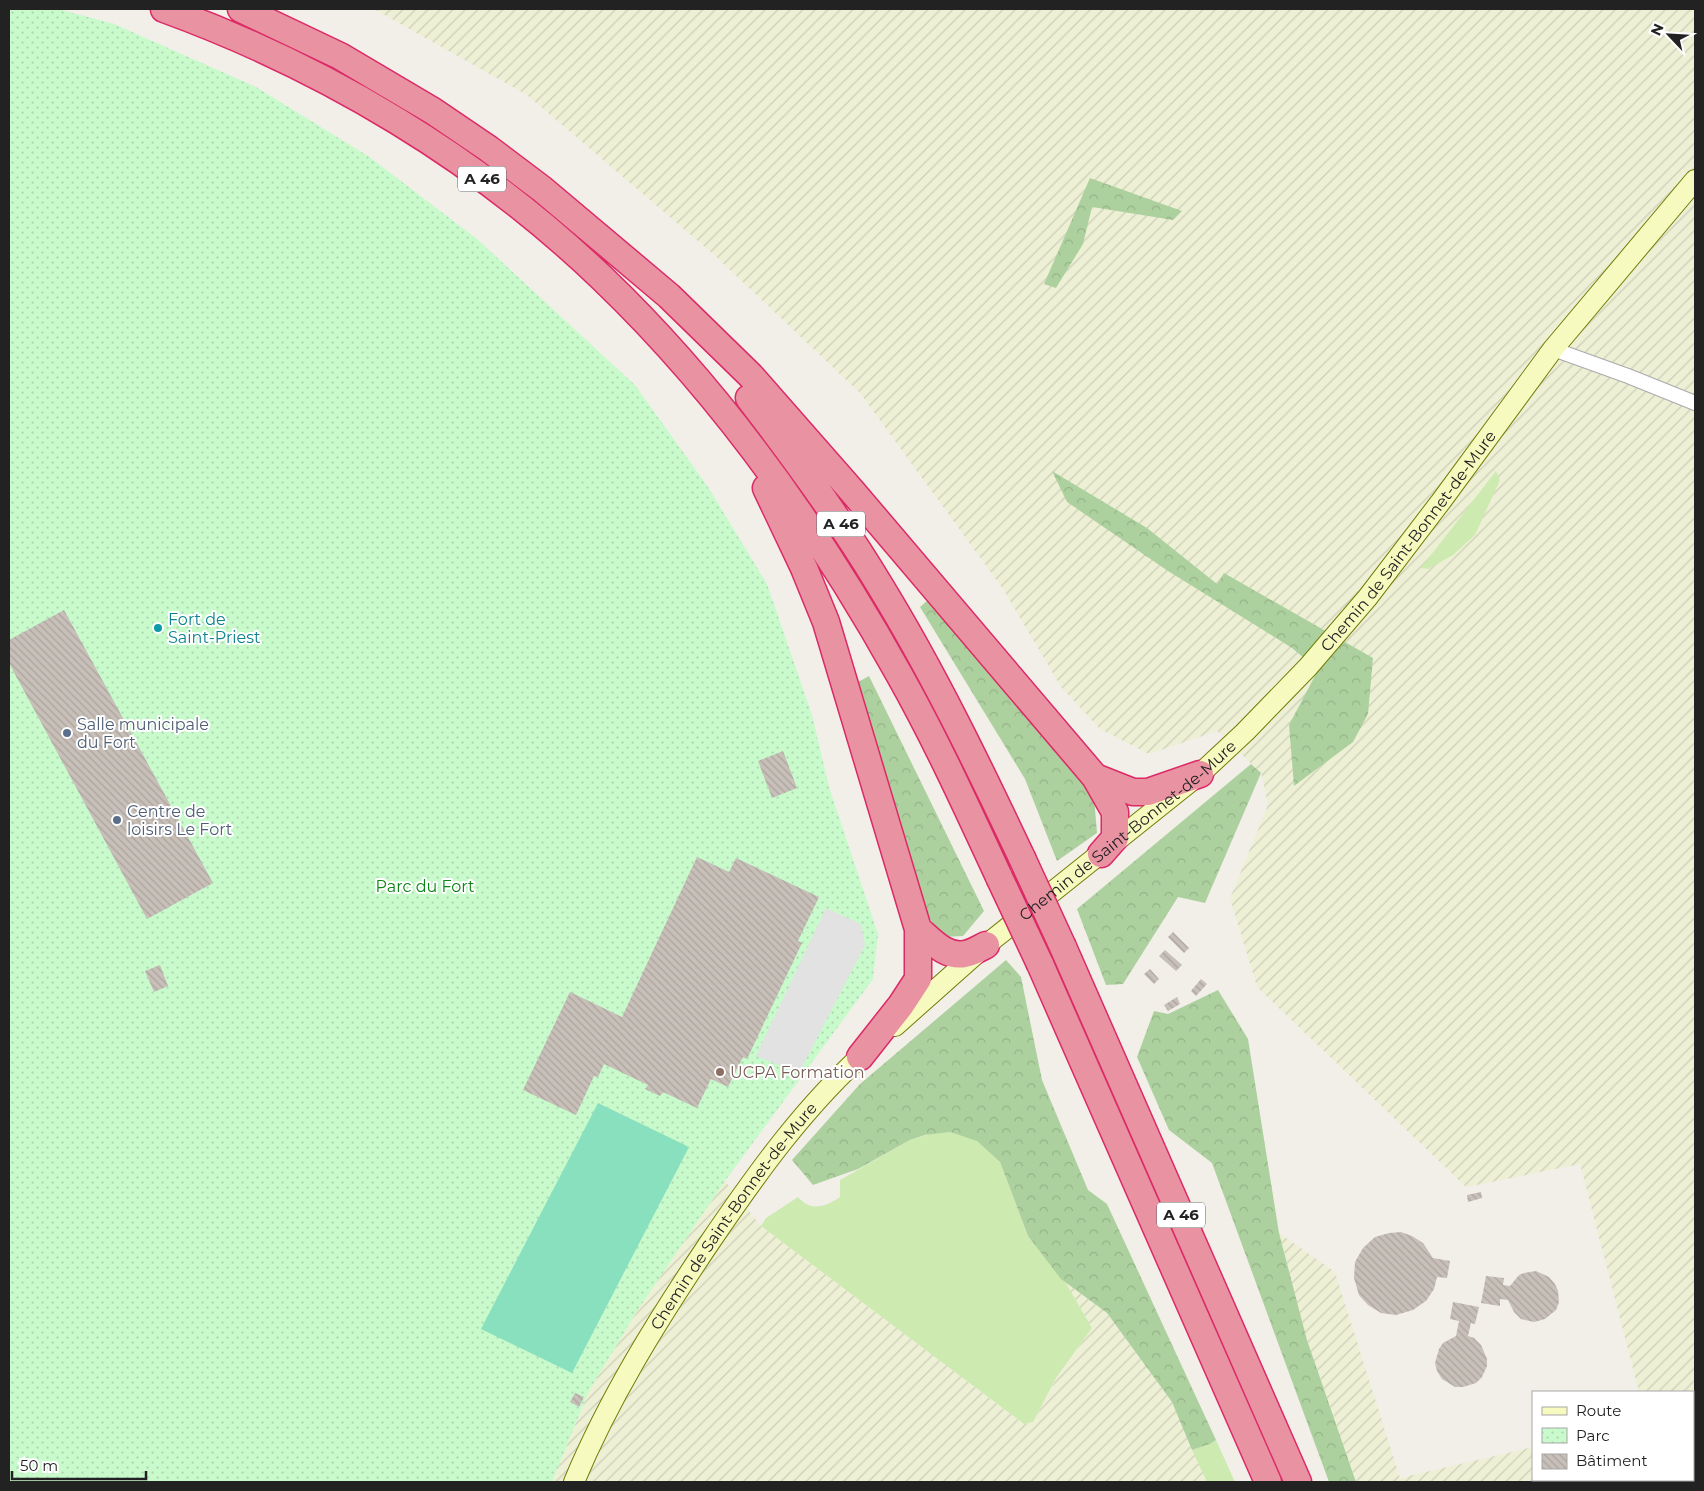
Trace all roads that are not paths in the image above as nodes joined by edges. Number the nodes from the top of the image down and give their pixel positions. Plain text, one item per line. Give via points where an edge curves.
1 (164, 9) edge
2 (241, 9) edge
3 (1695, 180) edge
4 (596, 235) junction
5 (1553, 349) junction
6 (1695, 403) edge
7 (739, 432) junction
8 (1200, 774) junction
9 (1095, 777) junction
10 (1102, 854) junction
11 (918, 929) junction
12 (986, 945) junction
13 (860, 1056) junction
14 (574, 1482) edge
15 (1268, 1482) edge
16 (1298, 1482) edge

1 - 7 highway, A 46 via 209,25 360,99 475,173 566,245 603,279 684,365
2 - 4 highway, A 46 via 340,56 433,111 496,154
3 - 5 street, Chemin de Saint-Bonnet-de-Mure
4 - 9 highway via 668,296 751,376
4 - 16 highway, A 46, bridge via 660,296 713,354 781,440 833,512 924,662 966,740 1022,858
5 - 6 street
5 - 8 street, Chemin de Saint-Bonnet-de-Mure via 1368,597 1308,667
7 - 11 highway via 826,622
7 - 15 highway, A 46, bridge via 812,532 854,597 944,758 1040,964
8 - 9 highway via 1148,792 1133,792
8 - 10 street, Chemin de Saint-Bonnet-de-Mure
9 - 10 highway via 1115,812 1115,838
10 - 12 street, Chemin de Saint-Bonnet-de-Mure
11 - 12 highway via 940,949 951,953 964,955
11 - 13 highway via 918,979
12 - 13 street, Chemin de Saint-Bonnet-de-Mure
13 - 14 street, Chemin de Saint-Bonnet-de-Mure via 773,1152 694,1266 630,1367

